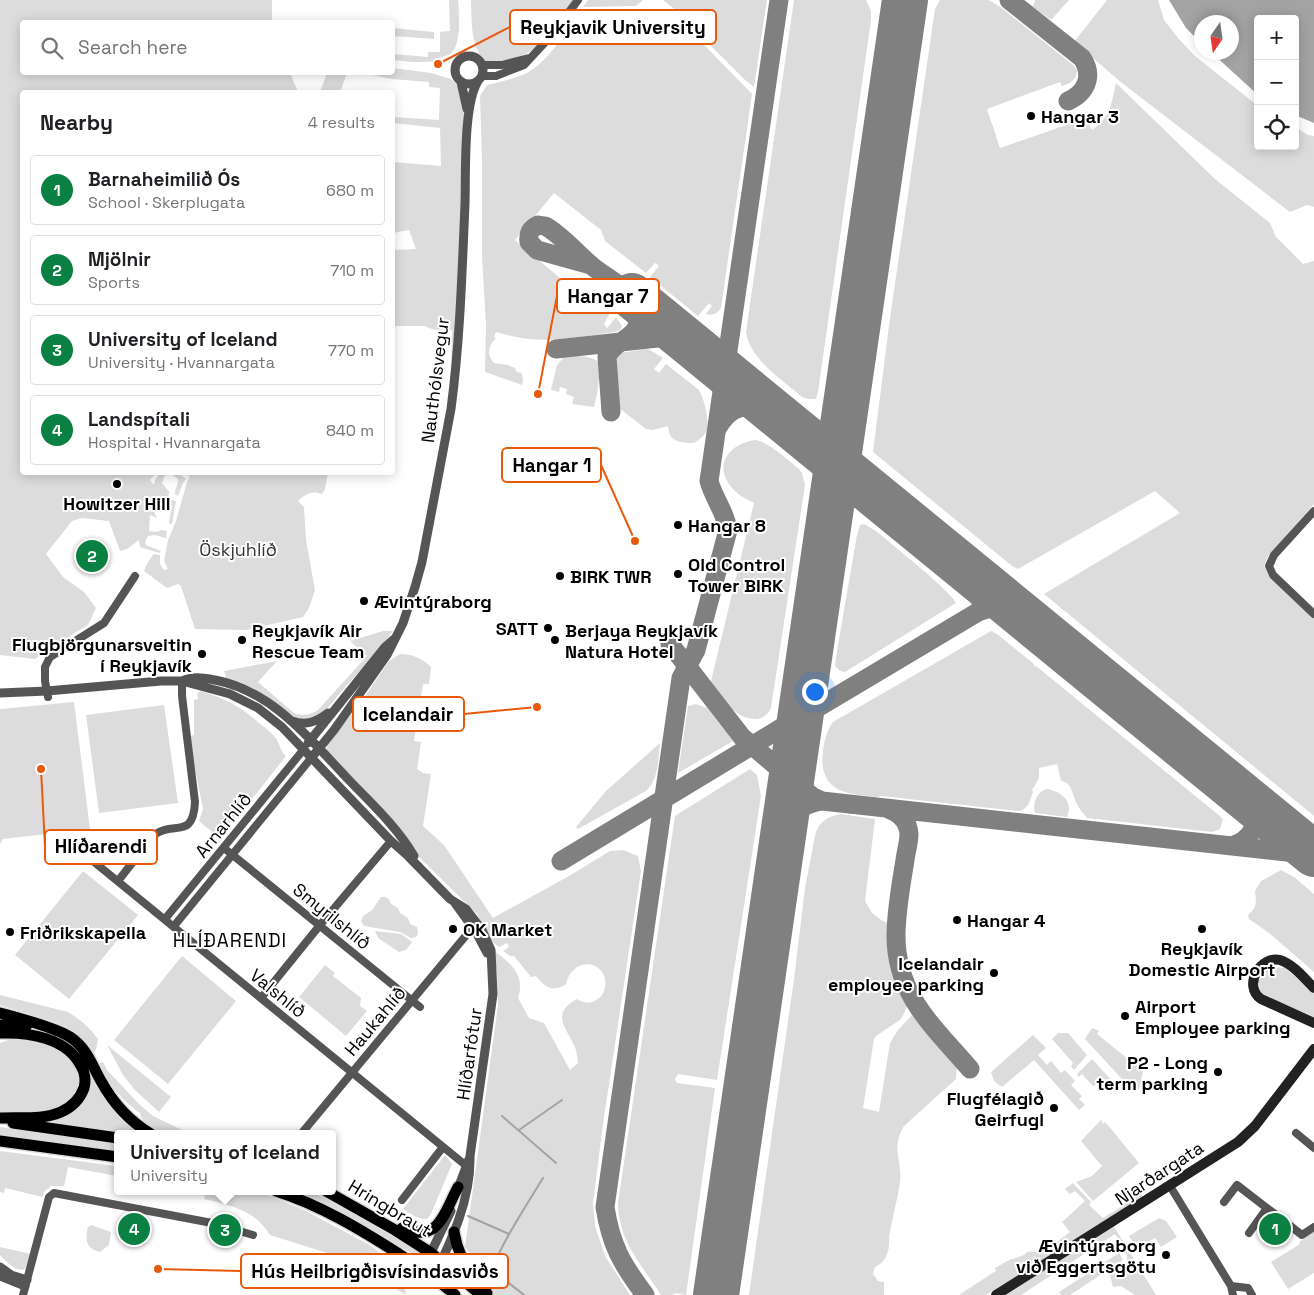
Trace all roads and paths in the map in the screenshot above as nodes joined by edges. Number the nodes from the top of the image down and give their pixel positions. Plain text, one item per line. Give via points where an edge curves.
1 (578, 0) edge
2 (531, 57) junction
3 (482, 65) junction
4 (480, 78) junction
5 (461, 82) junction
6 (468, 119) junction
7 (1314, 511) edge
8 (135, 576) dead end
9 (1314, 614) edge
10 (395, 638) junction
11 (182, 681) junction
12 (0, 693) edge
13 (48, 694) junction
14 (0, 699) edge
15 (339, 704) junction
16 (291, 721) junction
17 (311, 740) junction
18 (319, 748) junction
19 (304, 749) junction
20 (312, 757) junction
21 (391, 841) junction
22 (72, 844) dead end
23 (224, 848) junction
24 (232, 854) junction
25 (421, 868) junction
26 (118, 881) junction
27 (454, 902) junction
28 (165, 919) junction
29 (320, 925) junction
30 (174, 926) junction
31 (472, 928) junction
32 (490, 957) junction
33 (1314, 988) edge
34 (261, 998) junction
35 (411, 1001) junction
36 (420, 1007) dead end
37 (0, 1013) edge
38 (1314, 1022) edge
39 (0, 1025) edge
40 (41, 1026) junction
41 (0, 1033) edge
42 (32, 1035) junction
43 (0, 1040) edge
44 (1314, 1049) edge
45 (352, 1073) junction
46 (0, 1119) edge
47 (145, 1130) edge
48 (304, 1130) edge
49 (1296, 1134) dead end
50 (114, 1137) edge
51 (0, 1142) edge
52 (443, 1147) junction
53 (0, 1148) edge
54 (1314, 1148) edge
55 (114, 1156) edge
56 (114, 1162) edge
57 (468, 1167) junction
58 (1170, 1186) junction
59 (458, 1187) junction
60 (286, 1195) edge
61 (333, 1195) edge
62 (402, 1200) dead end
63 (1224, 1202) dead end
64 (1268, 1208) junction
65 (370, 1215) junction
66 (1314, 1227) edge
67 (454, 1232) junction
68 (1248, 1233) dead end
69 (253, 1235) dead end
70 (431, 1253) junction
71 (442, 1260) junction
72 (0, 1267) edge
73 (423, 1269) junction
74 (0, 1276) edge
75 (434, 1277) junction
76 (1231, 1286) junction
77 (25, 1287) edge
78 (455, 1295) edge
79 (481, 1295) edge
80 (488, 1295) edge
81 (996, 1295) edge
82 (1233, 1295) edge
83 (1252, 1295) edge

1 - 2 street
2 - 3 street via 502,65
2 - 4 street via 519,68
3 - 4 street
3 - 5 street via 472,56 459,59 454,72
4 - 5 street via 470,84
4 - 6 street, Nauthólsvegur via 474,87
5 - 6 street, Nauthólsvegur
6 - 10 street, Nauthólsvegur via 457,362 451,409 418,578
7 - 9 street via 1271,561 1271,571 1277,579
8 - 13 street via 104,624 50,657 45,667
10 - 15 street, Nauthólsvegur
10 - 18 street, Nauthólsvegur via 387,655
11 - 13 street via 94,687
11 - 16 street, Hlíðarfótur via 204,678 237,686 269,702
11 - 19 street, Hlíðarfótur via 245,700 270,717
11 - 26 street via 195,798 194,815 186,826 154,835
12 - 13 street
13 - 14 street
15 - 16 street via 313,722
15 - 17 street, Nauthólsvegur
16 - 17 street, Hlíðarfótur
17 - 18 street, Hlíðarfótur
17 - 19 street, Nauthólsvegur
18 - 20 street, Nauthólsvegur
18 - 25 street, Hlíðarfótur via 394,828
19 - 20 street, Hlíðarfótur
19 - 23 street, Arnarhlíð
20 - 21 street, Hlíðarfótur
20 - 24 street, Arnarhlíð
21 - 25 street, Hlíðarfótur
21 - 29 street
22 - 26 street, Valshlíð
23 - 24 street, Smyrilshlíð
23 - 28 street, Arnarhlíð
24 - 29 street, Smyrilshlíð
24 - 30 street, Arnarhlíð
25 - 27 street, Hlíðarfótur
26 - 28 street, Valshlíð
27 - 31 street, Hlíðarfótur
27 - 32 street, Hlíðarfótur via 466,909 478,923 488,941
28 - 30 street, Valshlíð
29 - 34 street
29 - 35 street, Smyrilshlíð
30 - 34 street, Valshlíð
31 - 32 street, Hlíðarfótur
31 - 35 street, Haukahlíð
32 - 57 street, Hlíðarfótur via 494,994
33 - 38 main road via 1291,966 1277,960 1257,970 1252,987 1261,999
34 - 45 street, Valshlíð
35 - 36 street, Smyrilshlíð
35 - 45 street, Haukahlíð
37 - 40 main road
39 - 40 main road
40 - 47 main road via 61,1032 77,1043 118,1108
41 - 42 main road
42 - 43 main road
42 - 46 main road via 59,1044 77,1057 85,1084 81,1096 73,1106 60,1113
44 - 58 main road, Njarðargata via 1255,1126 1238,1142
45 - 48 street, Haukahlíð
45 - 52 street, Valshlíð
46 - 50 main road
49 - 54 street
51 - 55 main road
52 - 57 street, Valshlíð
52 - 62 street
53 - 56 main road
57 - 59 street, Hlíðarfótur
57 - 67 street, Hlíðarfótur via 468,1189
58 - 76 street
58 - 81 main road, Njarðargata
59 - 65 main road via 437,1227 427,1233 411,1232
59 - 70 street, Hlíðarfótur via 450,1214
60 - 73 main road, Hringbraut via 323,1210
61 - 65 main road, Hringbraut
63 - 64 street via 1237,1185
64 - 66 street via 1302,1235
64 - 68 street
65 - 70 main road, Hringbraut
67 - 71 street, Hlíðarfótur
67 - 80 main road via 466,1269
69 - 77 street via 212,1223 54,1193 50,1197
70 - 71 main road, Hringbraut
70 - 73 street, Hlíðarfótur
71 - 75 street, Hlíðarfótur
71 - 79 main road, Hringbraut
72 - 77 street
73 - 75 main road, Hringbraut
74 - 77 street
75 - 78 main road, Hringbraut
76 - 82 street
76 - 83 street via 1248,1288

